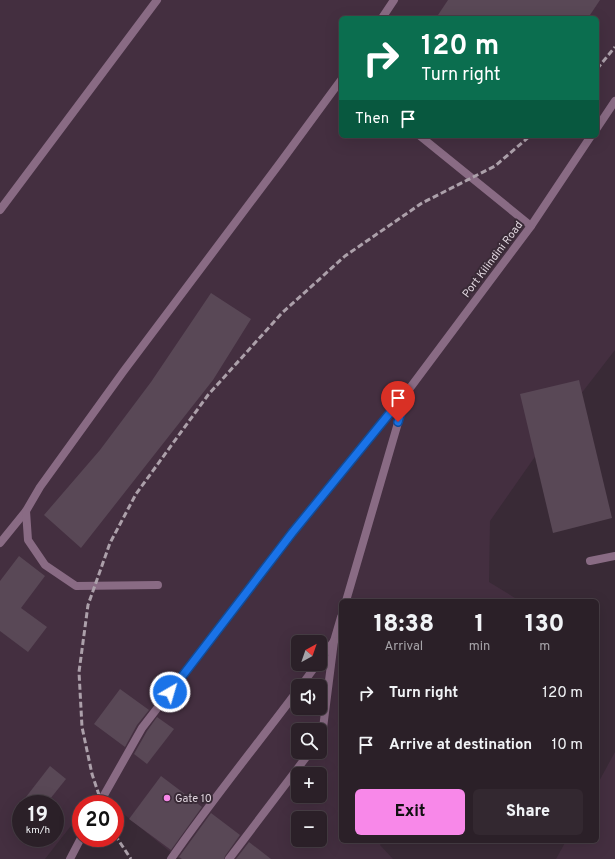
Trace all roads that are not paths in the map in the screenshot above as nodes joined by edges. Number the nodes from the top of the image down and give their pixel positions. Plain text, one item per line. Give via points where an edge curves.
1 (157, 0) edge
2 (394, 0) edge
3 (383, 16) edge
4 (339, 83) edge
5 (615, 101) edge
6 (599, 125) edge
7 (422, 138) edge
8 (590, 138) edge
9 (0, 210) edge
10 (531, 226) junction
11 (407, 392) junction
12 (26, 511) junction
13 (0, 543) edge
14 (615, 556) edge
15 (590, 561) dead end
16 (158, 585) dead end
17 (347, 599) edge
18 (339, 624) edge
19 (334, 641) junction
20 (327, 650) edge
21 (291, 699) edge
22 (324, 723) edge
23 (305, 759) edge
24 (104, 795) edge
25 (76, 847) edge
26 (70, 859) edge
27 (171, 859) edge
28 (229, 859) edge

1 - 9 street
2 - 3 street
4 - 12 street via 123,372 40,487
5 - 6 street
7 - 10 street
8 - 10 street, Port Kilindini Road
10 - 11 street, Port Kilindini Road
11 - 17 street
11 - 24 street, Port Kilindini Road via 292,533 142,728
12 - 13 street
12 - 16 street via 28,540 45,565 76,586
14 - 15 street
18 - 19 street
19 - 20 street
19 - 22 street
21 - 27 street
23 - 28 street
25 - 26 street

